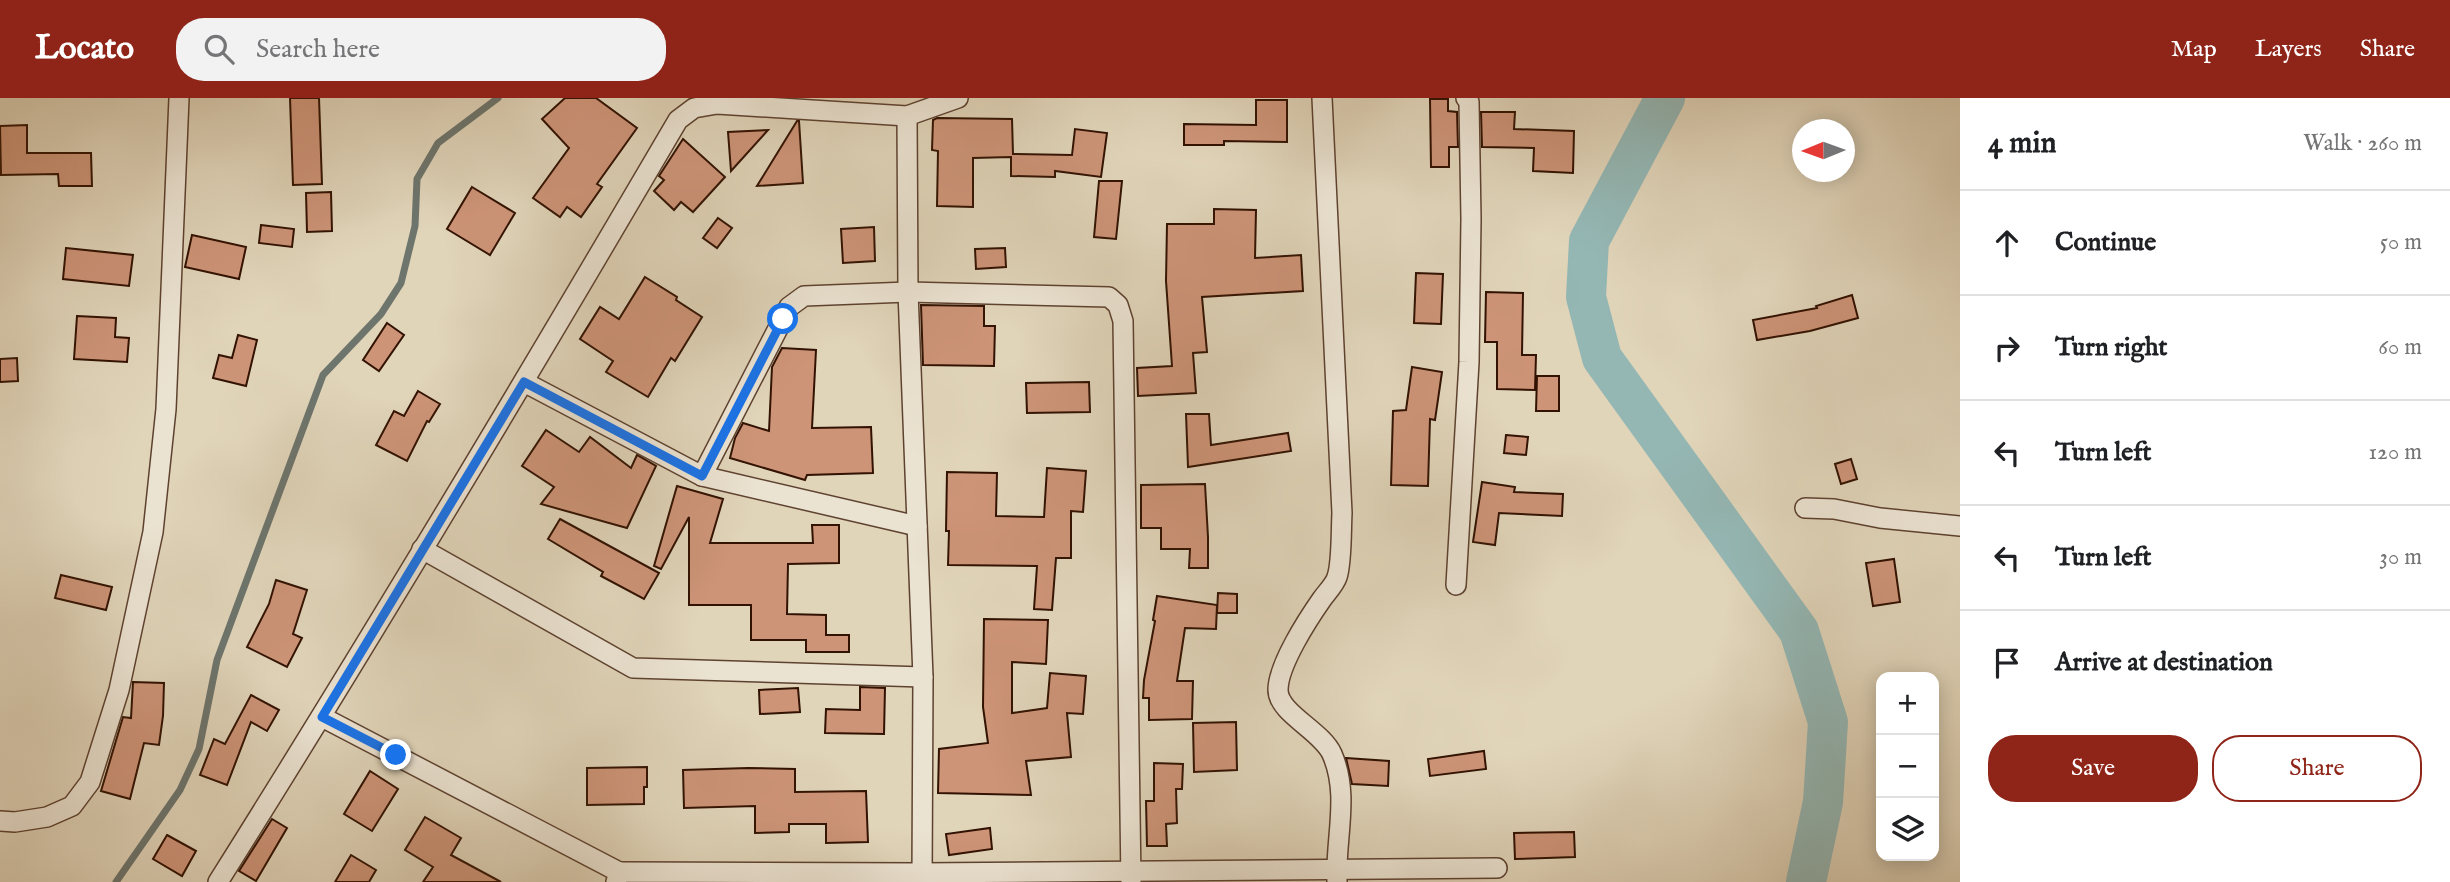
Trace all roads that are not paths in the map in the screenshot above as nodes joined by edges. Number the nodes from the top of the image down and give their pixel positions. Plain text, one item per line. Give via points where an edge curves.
1 (179, 98) edge
2 (958, 98) edge
3 (1322, 98) edge
4 (1466, 98) edge
5 (937, 102) edge
6 (907, 116) junction
7 (908, 292) junction
8 (524, 382) junction
9 (702, 476) junction
10 (1805, 508) dead end
11 (917, 526) junction
12 (1960, 526) edge
13 (422, 549) junction
14 (1456, 585) dead end
15 (922, 677) junction
16 (322, 717) junction
17 (0, 821) edge
18 (1497, 868) dead end
19 (1131, 876) edge
20 (1337, 876) edge
21 (618, 877) edge
22 (922, 878) edge
23 (218, 882) edge

1 - 17 street via 166,409 153,532 119,690 90,782 72,806 47,817
2 - 5 street
3 - 20 street via 1342,513 1337,577 1303,628 1280,677 1278,692 1283,706 1314,731 1331,753 1342,818
4 - 14 street via 1471,219 1469,362
5 - 6 street
6 - 7 street
6 - 8 street via 717,104 694,108 678,120
7 - 9 street via 804,296 789,307
7 - 11 street
7 - 19 street via 1109,297 1118,305 1124,321
8 - 9 street
8 - 13 street
9 - 11 street
10 - 12 street
11 - 15 street
13 - 15 street via 633,668
13 - 16 street
15 - 22 street
16 - 21 street
16 - 23 street
18 - 20 street
19 - 20 street
19 - 22 street
21 - 22 street

